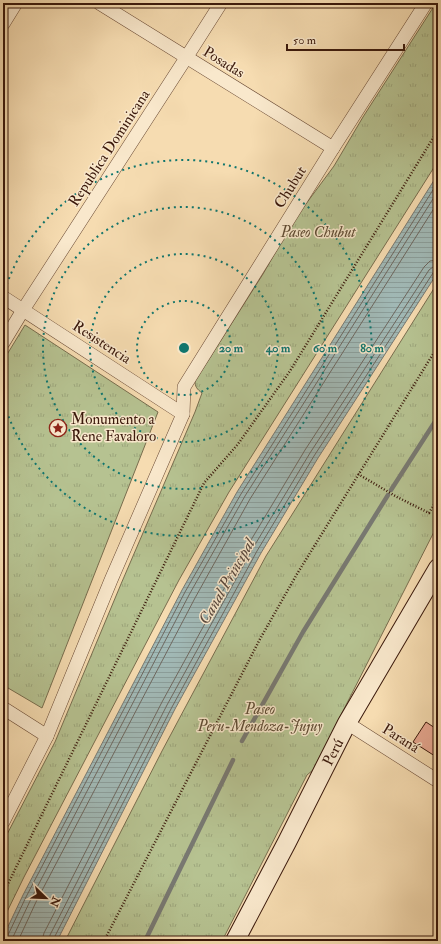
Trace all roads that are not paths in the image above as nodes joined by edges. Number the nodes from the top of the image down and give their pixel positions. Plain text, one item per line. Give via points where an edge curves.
1 (16, 3) edge
2 (99, 3) edge
3 (221, 3) edge
4 (426, 3) edge
5 (3, 24) edge
6 (186, 58) junction
7 (333, 148) junction
8 (3, 297) edge
9 (23, 310) junction
10 (3, 343) edge
11 (183, 414) junction
12 (438, 568) edge
13 (3, 708) edge
14 (347, 723) junction
15 (47, 736) junction
16 (438, 781) edge
17 (3, 822) edge
18 (235, 941) edge

1 - 5 street
2 - 6 street, Posadas
3 - 6 street, Republica Dominicana
4 - 7 street, Chubut
6 - 7 street, Posadas
6 - 9 street, Republica Dominicana
7 - 11 street, Chubut via 184,387
8 - 9 street, Resistencia
9 - 10 street, Republica Dominicana
9 - 11 street, Resistencia
11 - 15 street
12 - 14 main road, Perú
13 - 15 street
14 - 16 street, Paraná
14 - 18 main road, Perú
15 - 17 street

